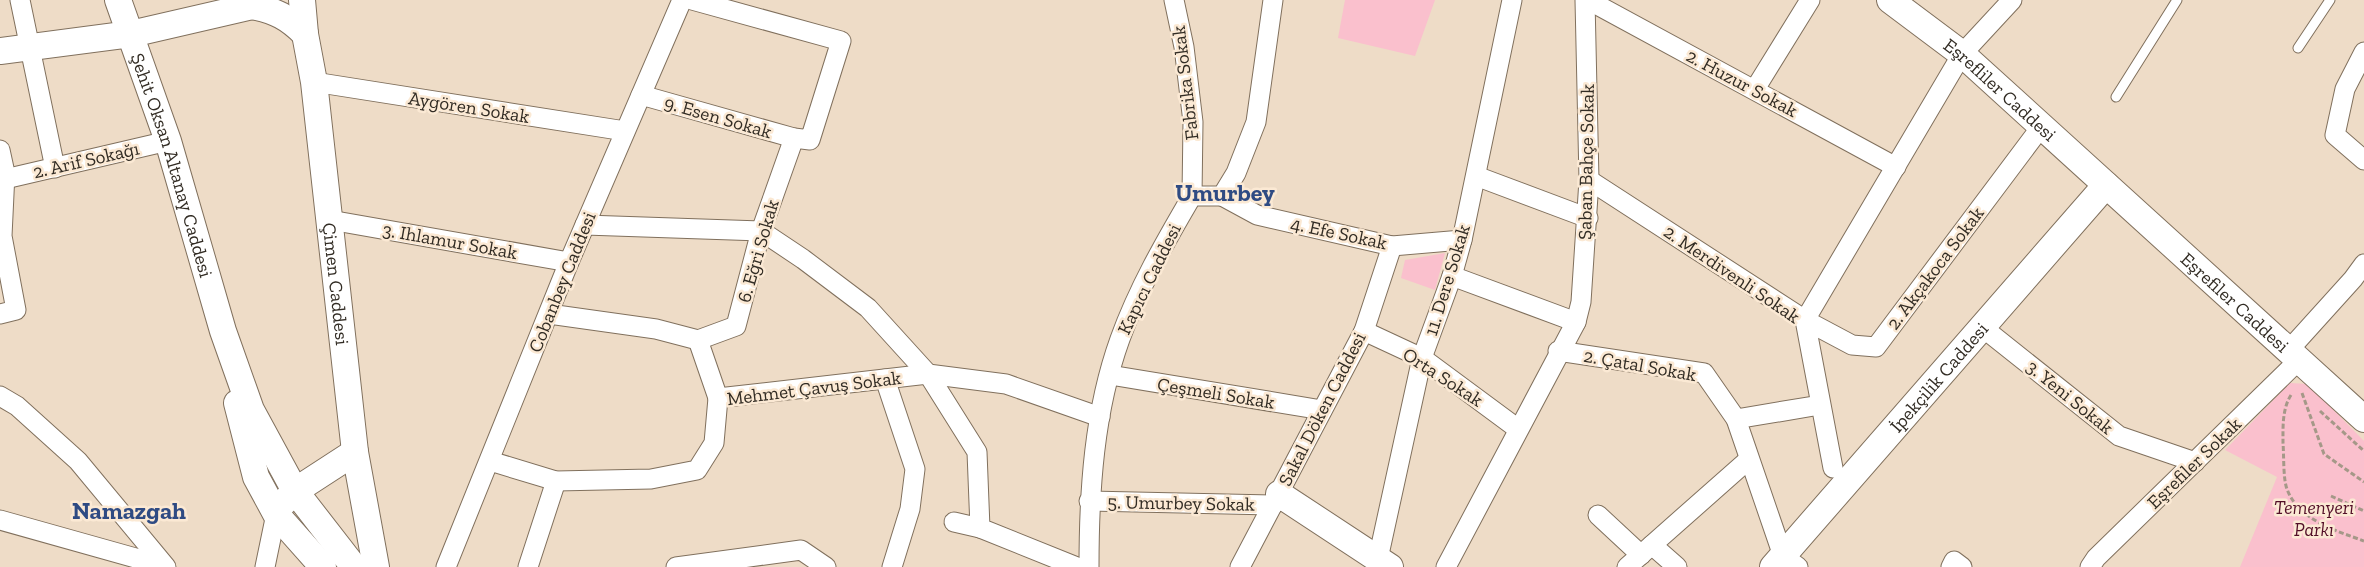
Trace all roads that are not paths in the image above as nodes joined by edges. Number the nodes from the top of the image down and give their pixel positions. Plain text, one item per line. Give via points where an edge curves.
1 (20, 0) edge
2 (118, 0) edge
3 (302, 0) edge
4 (682, 0) edge
5 (692, 0) edge
6 (1174, 0) edge
7 (1273, 0) edge
8 (1512, 0) edge
9 (1587, 0) edge
10 (1810, 0) edge
11 (1890, 0) edge
12 (2012, 0) edge
13 (2177, 0) edge
14 (2330, 0) edge
15 (258, 3) edge
16 (131, 34) junction
17 (305, 34) junction
18 (31, 48) junction
19 (2298, 48) dead end
20 (0, 51) edge
21 (2364, 52) edge
22 (1962, 54) junction
23 (314, 82) junction
24 (1754, 89) junction
25 (641, 95) junction
26 (2116, 97) dead end
27 (2041, 127) junction
28 (624, 131) junction
29 (794, 138) junction
30 (168, 141) junction
31 (0, 150) edge
32 (2364, 160) edge
33 (1896, 167) junction
34 (55, 168) junction
35 (1476, 176) junction
36 (5, 179) junction
37 (1589, 180) junction
38 (2106, 185) junction
39 (1192, 196) junction
40 (1222, 196) junction
41 (1588, 218) junction
42 (330, 220) junction
43 (585, 225) junction
44 (761, 231) junction
45 (1462, 240) junction
46 (1392, 246) junction
47 (3, 256) edge
48 (569, 262) junction
49 (2364, 264) edge
50 (1452, 276) junction
51 (0, 314) edge
52 (549, 314) junction
53 (1805, 320) junction
54 (1576, 322) junction
55 (1982, 327) junction
56 (223, 331) junction
57 (1364, 331) junction
58 (698, 340) junction
59 (1558, 351) junction
60 (1422, 358) junction
61 (2292, 368) junction
62 (928, 374) junction
63 (1110, 376) junction
64 (886, 379) junction
65 (0, 396) edge
66 (718, 398) junction
67 (1820, 404) junction
68 (1322, 410) junction
69 (1100, 417) junction
70 (1736, 419) junction
71 (2364, 419) edge
72 (1518, 428) junction
73 (355, 452) junction
74 (1748, 460) junction
75 (490, 461) junction
76 (2195, 462) junction
77 (1833, 468) dead end
78 (556, 481) junction
79 (295, 491) junction
80 (1276, 499) junction
81 (1089, 501) junction
82 (276, 514) junction
83 (1598, 515) dead end
84 (0, 520) edge
85 (954, 522) dead end
86 (980, 528) junction
87 (1640, 556) edge
88 (132, 562) edge
89 (1384, 563) edge
90 (1785, 563) edge
91 (317, 566) edge
92 (165, 567) edge
93 (265, 567) edge
94 (354, 567) edge
95 (376, 567) edge
96 (446, 567) edge
97 (528, 567) edge
98 (676, 567) edge
99 (826, 567) edge
100 (892, 567) edge
101 (1077, 567) edge
102 (1089, 567) edge
103 (1240, 567) edge
104 (1446, 567) edge
105 (1677, 567) edge
106 (1951, 567) edge
107 (1962, 567) edge
108 (2090, 567) edge

1 - 18 street
2 - 16 main road, Şehit Oksan Altanay Caddesi
3 - 17 main road, Çimen Caddesi
4 - 25 street, Cobanbey Caddesi
5 - 29 street via 841,41 810,140
6 - 39 street, Fabrika Sokak via 1193,122
7 - 40 street via 1256,122 1236,173
8 - 35 street, 11. Dere Sokak
9 - 24 street, 2. Huzur Sokak
9 - 37 street, Şaban Bahçe Sokak
10 - 24 street
11 - 22 main road, Eşrefliler Caddesi
12 - 22 street
13 - 26 lane
14 - 19 lane
15 - 16 main road
15 - 17 main road via 290,20
16 - 18 main road
16 - 30 main road, Şehit Oksan Altanay Caddesi
17 - 23 main road, Çimen Caddesi
18 - 20 main road
18 - 34 street
21 - 32 street via 2345,89 2334,135
22 - 27 main road, Eşrefliler Caddesi
22 - 33 street
23 - 28 street, Aygören Sokak
23 - 42 main road, Çimen Caddesi
24 - 33 street, 2. Huzur Sokak
25 - 28 street, Cobanbey Caddesi
25 - 29 street, 9. Esen Sokak
27 - 38 main road, Eşrefliler Caddesi
27 - 53 street, 2. Akçakoca Sokak via 1876,347 1852,345
28 - 43 street, Cobanbey Caddesi
29 - 44 street, 6. Eğri Sokak
30 - 34 street, 2. Arif Sokağı
30 - 56 main road, Şehit Oksan Altanay Caddesi
31 - 36 street, 2. Arif Sokağı
33 - 53 street
34 - 36 street, 2. Arif Sokağı
35 - 41 street
35 - 45 street, 11. Dere Sokak
36 - 47 street, 2. Arif Sokağı
37 - 41 street, Şaban Bahçe Sokak
37 - 53 street, 2. Merdivenli Sokak
38 - 55 main road, İpekçilik Caddesi
38 - 61 main road, Eşrefiler Caddesi
39 - 40 street
39 - 63 street, Kapıcı Caddesi via 1157,254 1120,339
40 - 46 street, 4. Efe Sokak via 1257,215
41 - 54 street, Şaban Bahçe Sokak via 1581,302
42 - 48 street, 3. Ihlamur Sokak
42 - 73 main road, Çimen Caddesi
43 - 44 street
43 - 48 street, Cobanbey Caddesi
44 - 58 street, 6. Eğri Sokak via 736,326
44 - 62 street via 868,308
45 - 46 street, 4. Efe Sokak
45 - 50 street, 11. Dere Sokak
46 - 57 street, Sakal Döken Caddesi
47 - 51 street, 2. Arif Sokağı via 16,310
48 - 52 street, Cobanbey Caddesi
49 - 61 street, Eşrefiler Sokak
50 - 54 street
50 - 60 street, 11. Dere Sokak
52 - 58 street via 656,329
52 - 75 street, Cobanbey Caddesi
53 - 67 street, 2. Merdivenli Sokak
54 - 59 street, Şaban Bahçe Sokak
55 - 76 street, 3. Yeni Sokak via 2119,436
55 - 90 main road, İpekçilik Caddesi
56 - 79 main road, Şehit Oksan Altanay Caddesi via 251,410
56 - 82 main road, Şehit Oksan Altanay Caddesi via 240,421 253,467
57 - 60 street, Orta Sokak
57 - 68 street, Sakal Döken Caddesi
58 - 66 street
59 - 70 street, 2. Çatal Sokak via 1704,373
59 - 72 street, Şaban Bahçe Sokak
60 - 72 street, Orta Sokak
60 - 89 street, 11. Dere Sokak
61 - 71 main road, Eşrefiler Caddesi
61 - 76 street, Eşrefiler Sokak
62 - 64 street, Mehmet Çavuş Sokak
62 - 69 street, Mehmet Çavuş Sokak via 1006,384
62 - 86 street via 976,452
63 - 68 street, Çeşmeli Sokak
63 - 69 street, Kapıcı Caddesi
64 - 66 street, Mehmet Çavuş Sokak
64 - 100 street via 915,469 910,509
65 - 92 street via 17,406 78,461
66 - 78 street, Mehmet Çavuş Sokak via 714,443 698,470 651,479
67 - 70 street
67 - 77 street, 2. Merdivenli Sokak
68 - 80 street, Sakal Döken Caddesi
69 - 81 street, Kapıcı Caddesi
70 - 74 street, 2. Çatal Sokak
72 - 104 street, Şaban Bahçe Sokak
73 - 79 main road
73 - 95 main road, Çimen Caddesi
74 - 87 street
74 - 90 street, 2. Çatal Sokak
75 - 78 street, Mehmet Çavuş Sokak
75 - 96 street, Cobanbey Caddesi
76 - 108 street, Eşrefiler Sokak
78 - 97 street
79 - 82 main road
79 - 94 main road, Şehit Oksan Altanay Caddesi
80 - 81 street, 5. Umurbey Sokak
80 - 89 main road
80 - 103 street, Sakal Döken Caddesi
81 - 102 street, Kapıcı Caddesi
82 - 91 main road, Şehit Oksan Altanay Caddesi
82 - 93 street
83 - 87 street
84 - 88 street
85 - 86 street
86 - 101 street
87 - 105 street
88 - 92 street
98 - 99 street via 801,550
106 - 107 street via 1954,561

